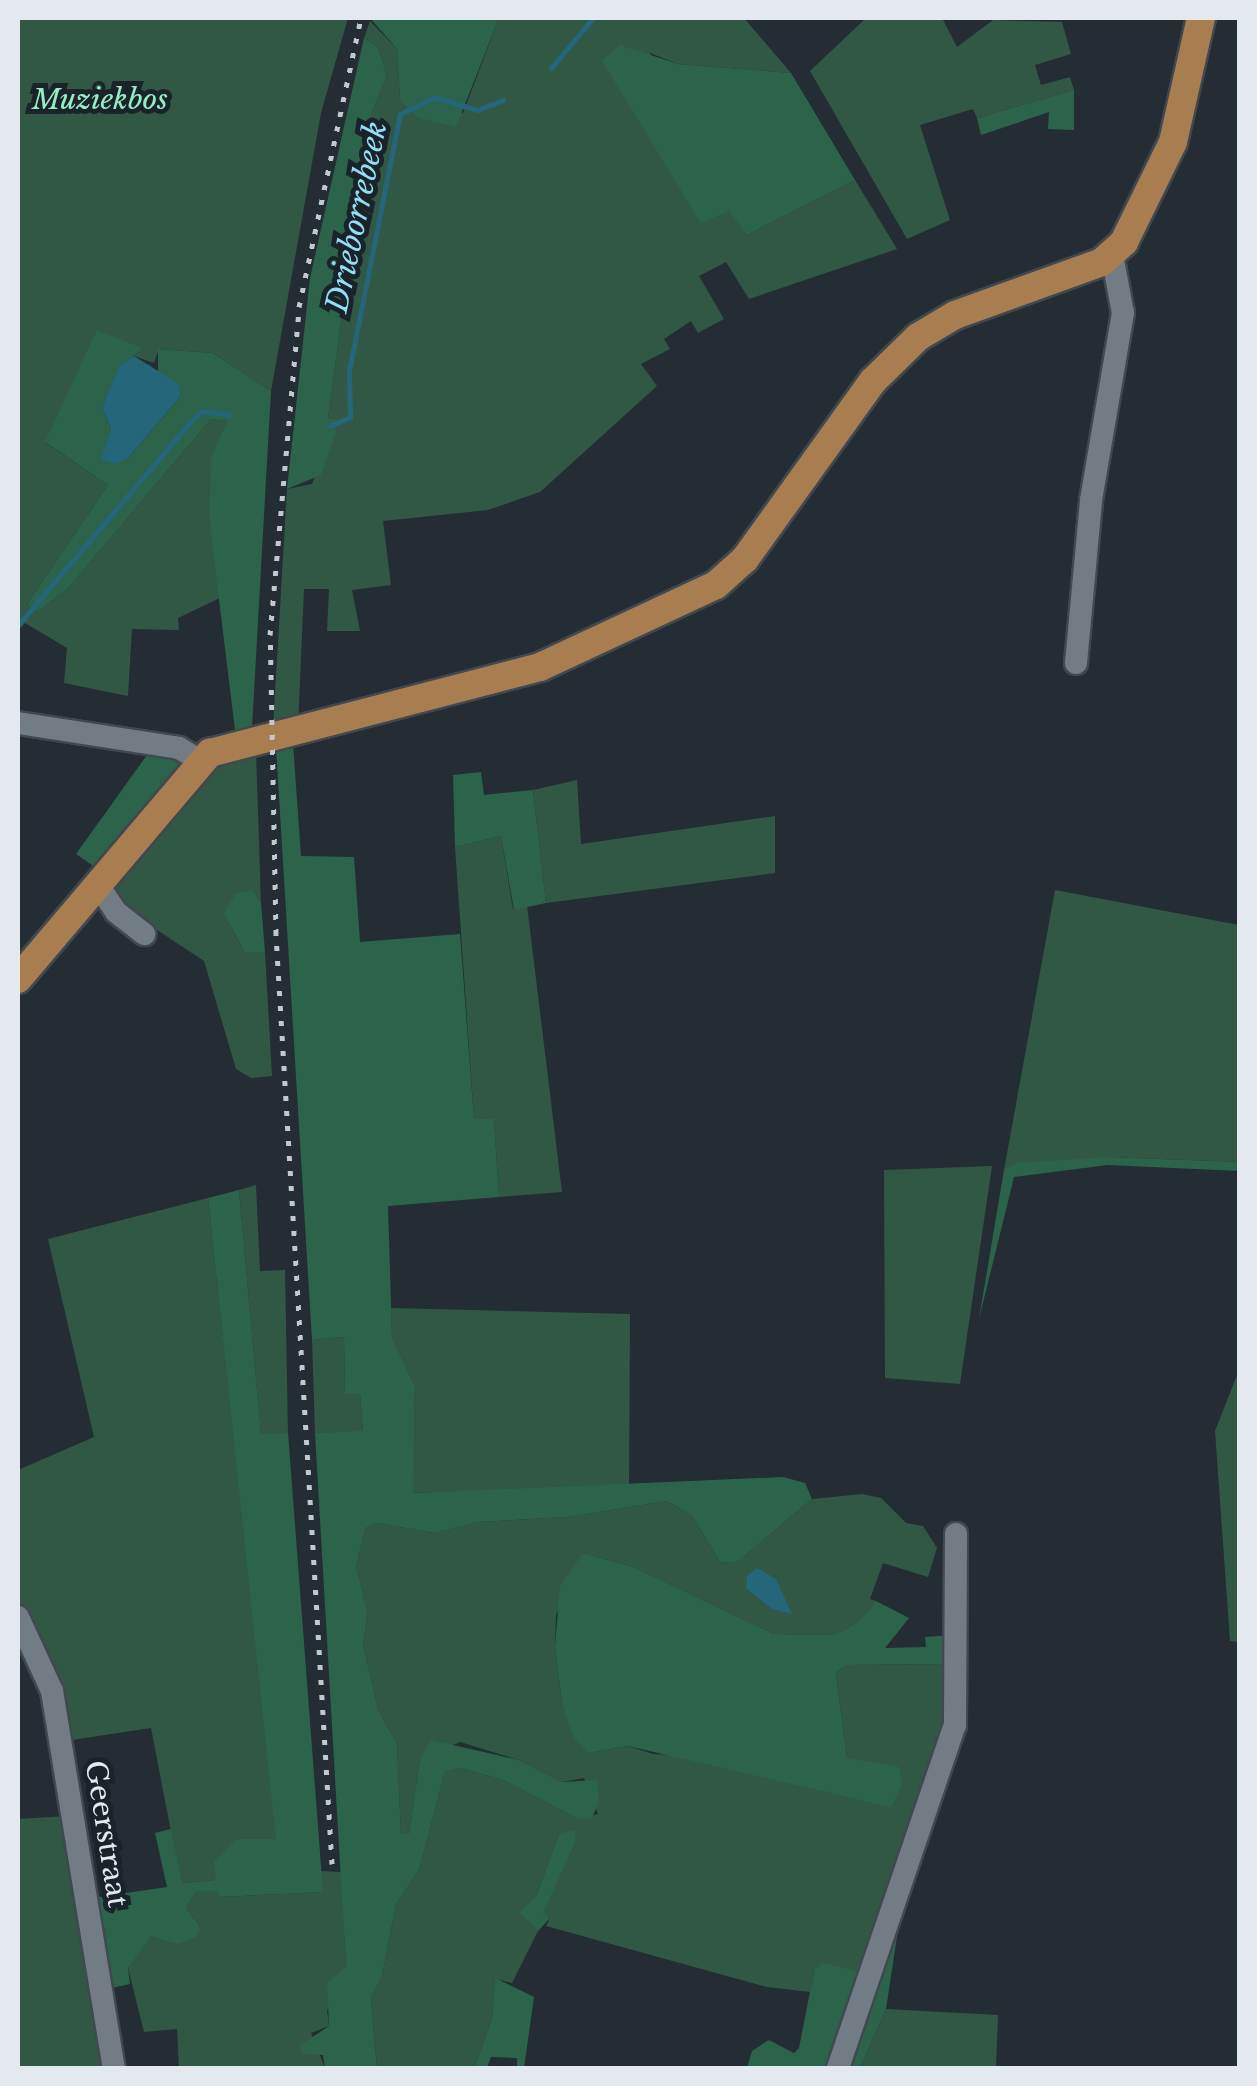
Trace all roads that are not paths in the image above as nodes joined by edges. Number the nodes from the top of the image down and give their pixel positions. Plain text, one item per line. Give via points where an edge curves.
1 (1201, 18) edge
2 (1112, 255) junction
3 (1076, 663) dead end
4 (18, 723) edge
5 (201, 761) junction
6 (98, 885) junction
7 (144, 934) dead end
8 (18, 980) edge
9 (956, 1534) dead end
10 (18, 1617) edge
11 (114, 2068) edge
12 (838, 2068) edge

1 - 2 main road via 1173,142 1134,228
2 - 3 street via 1123,313 1092,500
2 - 5 main road via 955,315 918,337 872,381 745,559 716,585 565,658 287,736 220,748
4 - 5 street via 179,748
5 - 6 main road
6 - 7 street via 116,912
6 - 8 main road
9 - 12 street via 956,1725
10 - 11 street, Geerstraat via 52,1691

